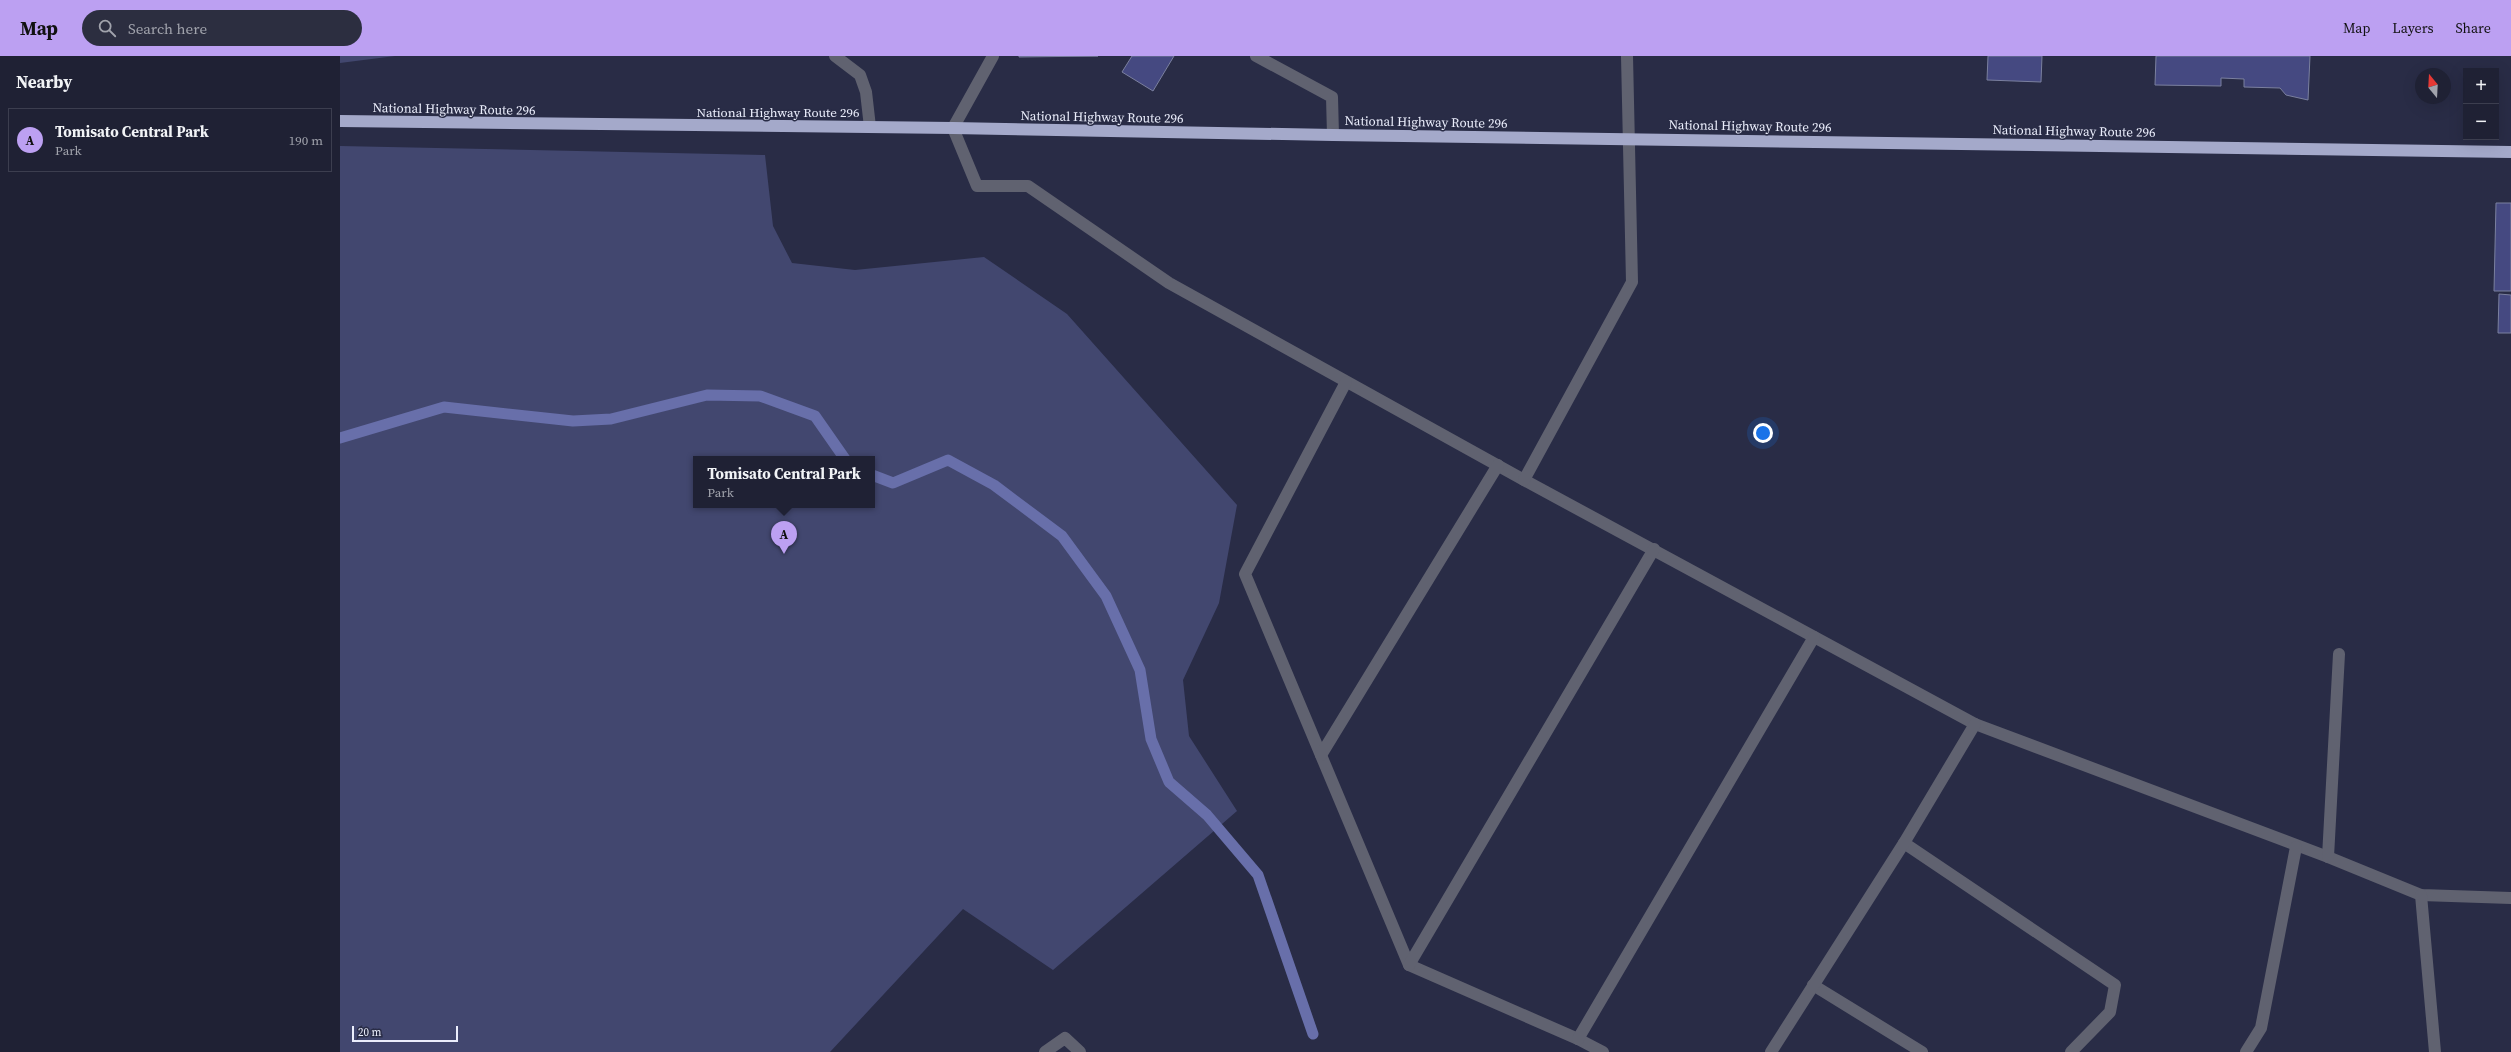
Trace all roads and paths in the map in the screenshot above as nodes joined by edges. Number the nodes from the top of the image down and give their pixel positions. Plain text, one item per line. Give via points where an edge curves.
1 (835, 56) edge
2 (993, 56) edge
3 (1256, 56) edge
4 (1627, 56) edge
5 (340, 121) edge
6 (870, 127) junction
7 (953, 128) junction
8 (1333, 135) junction
9 (1628, 138) junction
10 (2511, 152) edge
11 (1346, 382) junction
12 (1498, 464) junction
13 (1524, 480) junction
14 (1654, 549) junction
15 (1814, 636) junction
16 (2339, 654) dead end
17 (1975, 724) junction
18 (1321, 756) junction
19 (1904, 843) junction
20 (2296, 846) junction
21 (2328, 857) junction
22 (2421, 894) junction
23 (2511, 898) edge
24 (1408, 965) junction
25 (1813, 986) junction
26 (1578, 1039) junction
27 (1045, 1052) edge
28 (1080, 1052) edge
29 (1602, 1052) edge
30 (1771, 1052) edge
31 (1922, 1052) edge
32 (2071, 1052) edge
33 (2246, 1052) edge
34 (2435, 1052) edge

1 - 6 street via 860,75 866,92
2 - 7 street
3 - 8 street via 1332,97
4 - 9 street
5 - 6 highway, National Highway Route 296
6 - 7 highway, National Highway Route 296
7 - 8 highway, National Highway Route 296
7 - 11 street via 977,186 1028,186 1169,282
8 - 9 highway, National Highway Route 296
9 - 10 highway, National Highway Route 296
9 - 13 street via 1632,282
11 - 12 street
11 - 18 street via 1245,574
12 - 13 street
12 - 18 street
13 - 14 street
14 - 15 street
14 - 24 street
15 - 17 street
15 - 26 street
16 - 21 street
17 - 19 street
17 - 20 street
18 - 24 street
19 - 25 street
19 - 32 street via 2115,985 2110,1012
20 - 21 street
20 - 33 street via 2261,1028
21 - 22 street
22 - 23 street
22 - 34 street
24 - 26 street
25 - 30 street
25 - 31 street
26 - 29 street
27 - 28 street via 1065,1038

